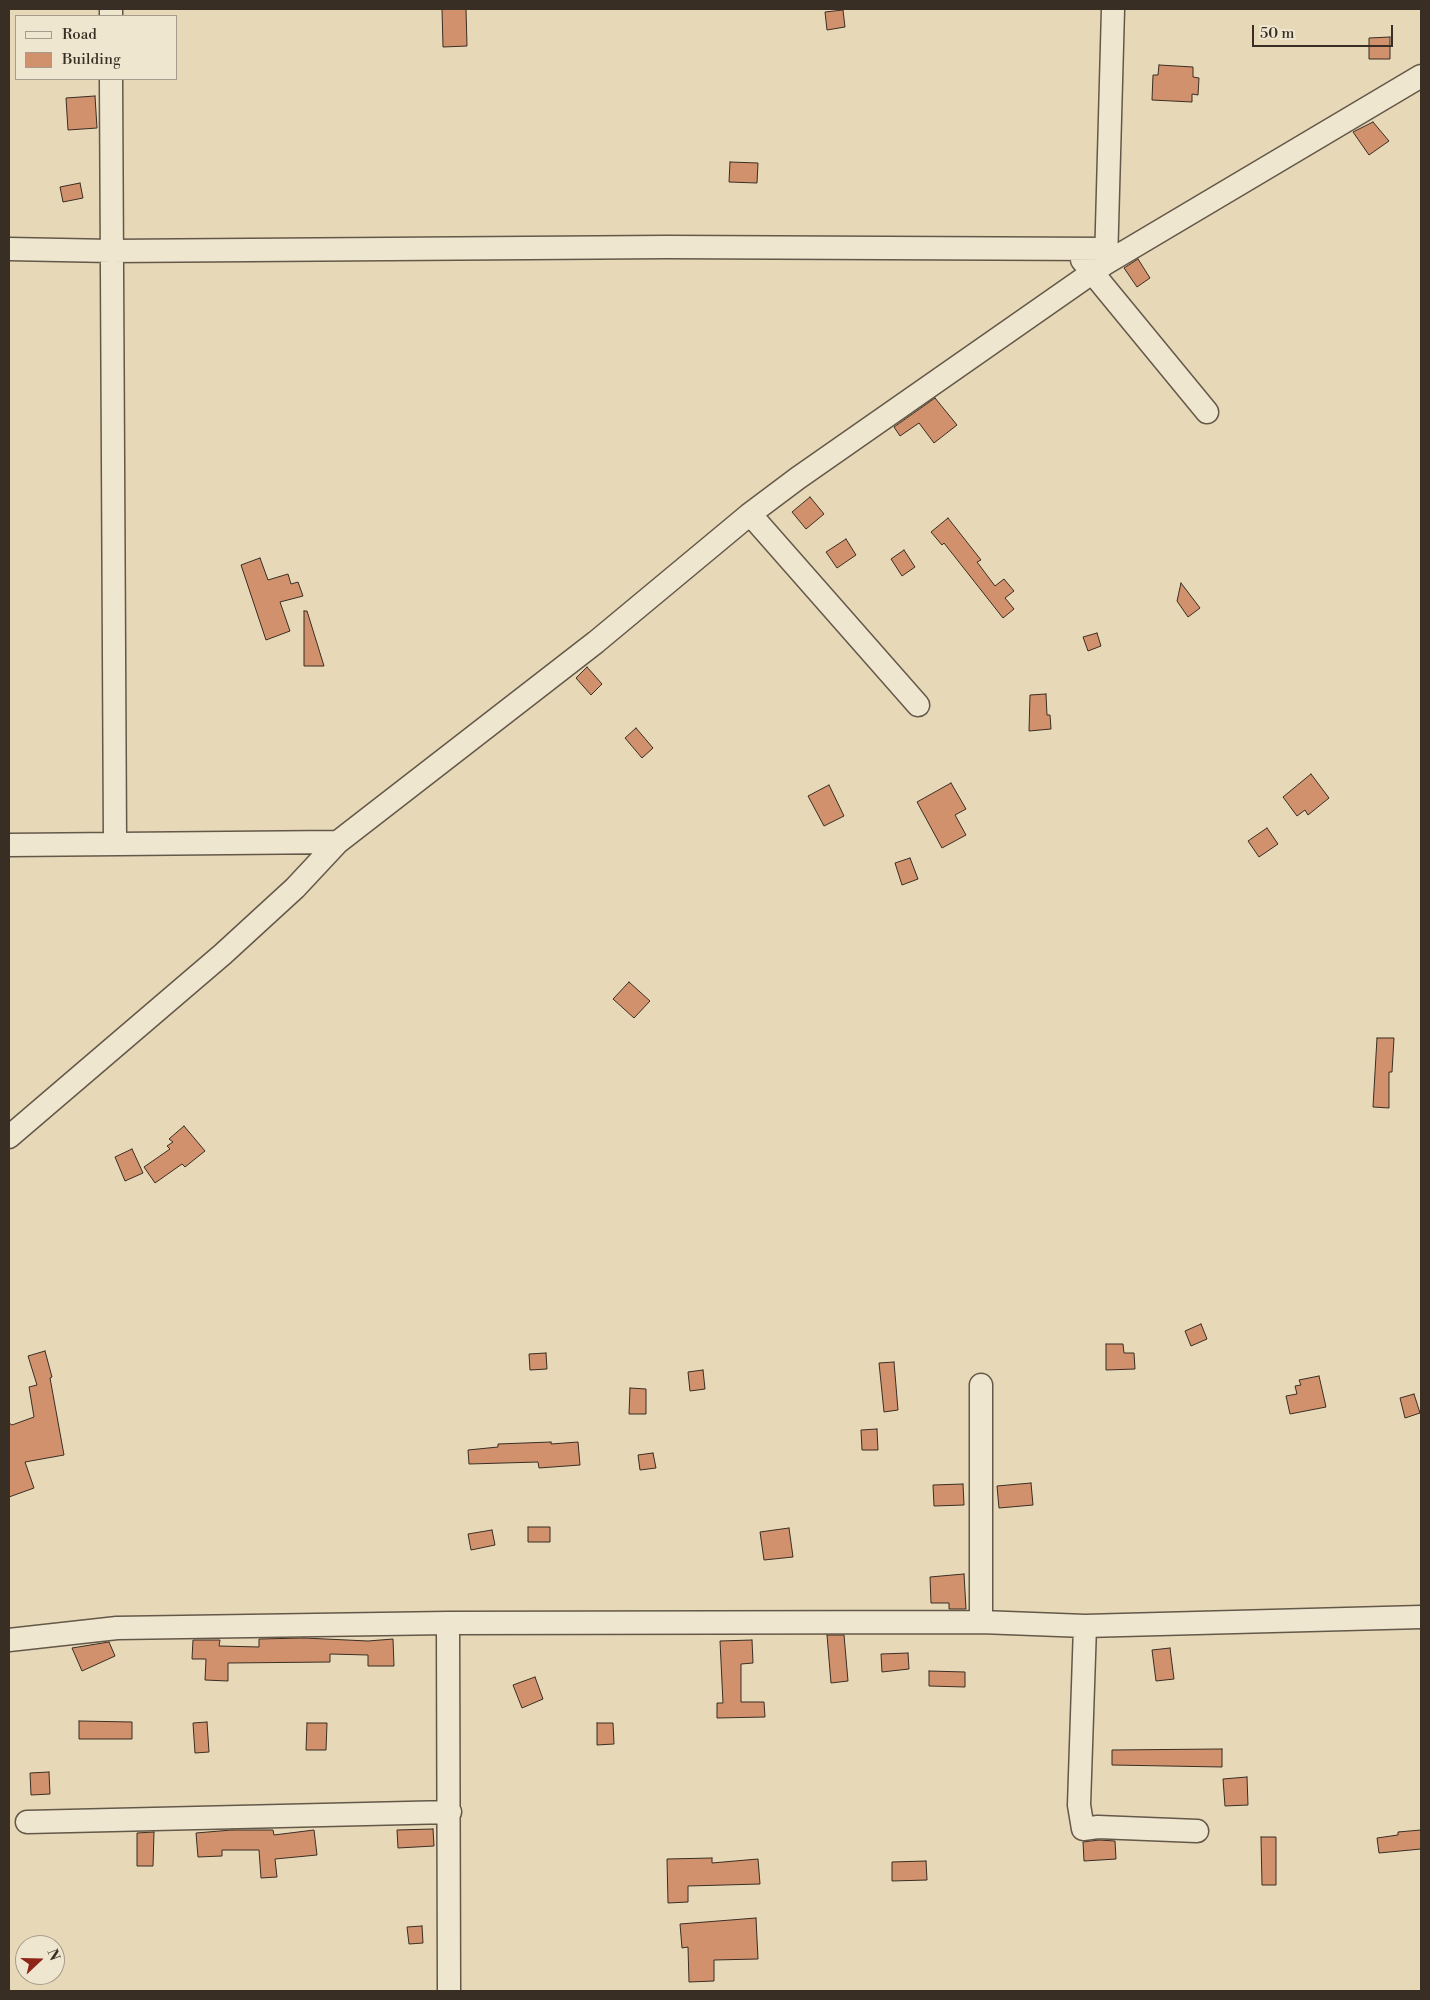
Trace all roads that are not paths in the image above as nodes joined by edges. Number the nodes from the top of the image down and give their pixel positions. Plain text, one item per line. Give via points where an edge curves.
1 (1113, 9) edge
2 (1421, 76) edge
3 (111, 80) edge
4 (9, 249) edge
5 (111, 251) junction
6 (1101, 262) junction
7 (1207, 412) dead end
8 (750, 514) junction
9 (918, 705) dead end
10 (338, 842) junction
11 (115, 843) junction
12 (9, 845) edge
13 (9, 1137) edge
14 (981, 1385) dead end
15 (1421, 1618) edge
16 (981, 1622) junction
17 (448, 1623) junction
18 (1085, 1626) junction
19 (9, 1640) edge
20 (450, 1812) junction
21 (27, 1822) dead end
22 (1197, 1831) dead end
23 (449, 1991) edge

1 - 6 street
2 - 6 street
3 - 5 street
4 - 5 street
5 - 6 street via 656,247 1075,249
5 - 11 street
6 - 7 street
6 - 8 street
8 - 9 street
8 - 10 street via 596,642
10 - 11 street
10 - 13 street via 295,888 223,954
11 - 12 street
14 - 16 street
15 - 18 street
16 - 17 street
16 - 18 street
17 - 19 street via 117,1628
17 - 20 street
18 - 22 street via 1079,1805 1082,1829
20 - 21 street
20 - 23 street

